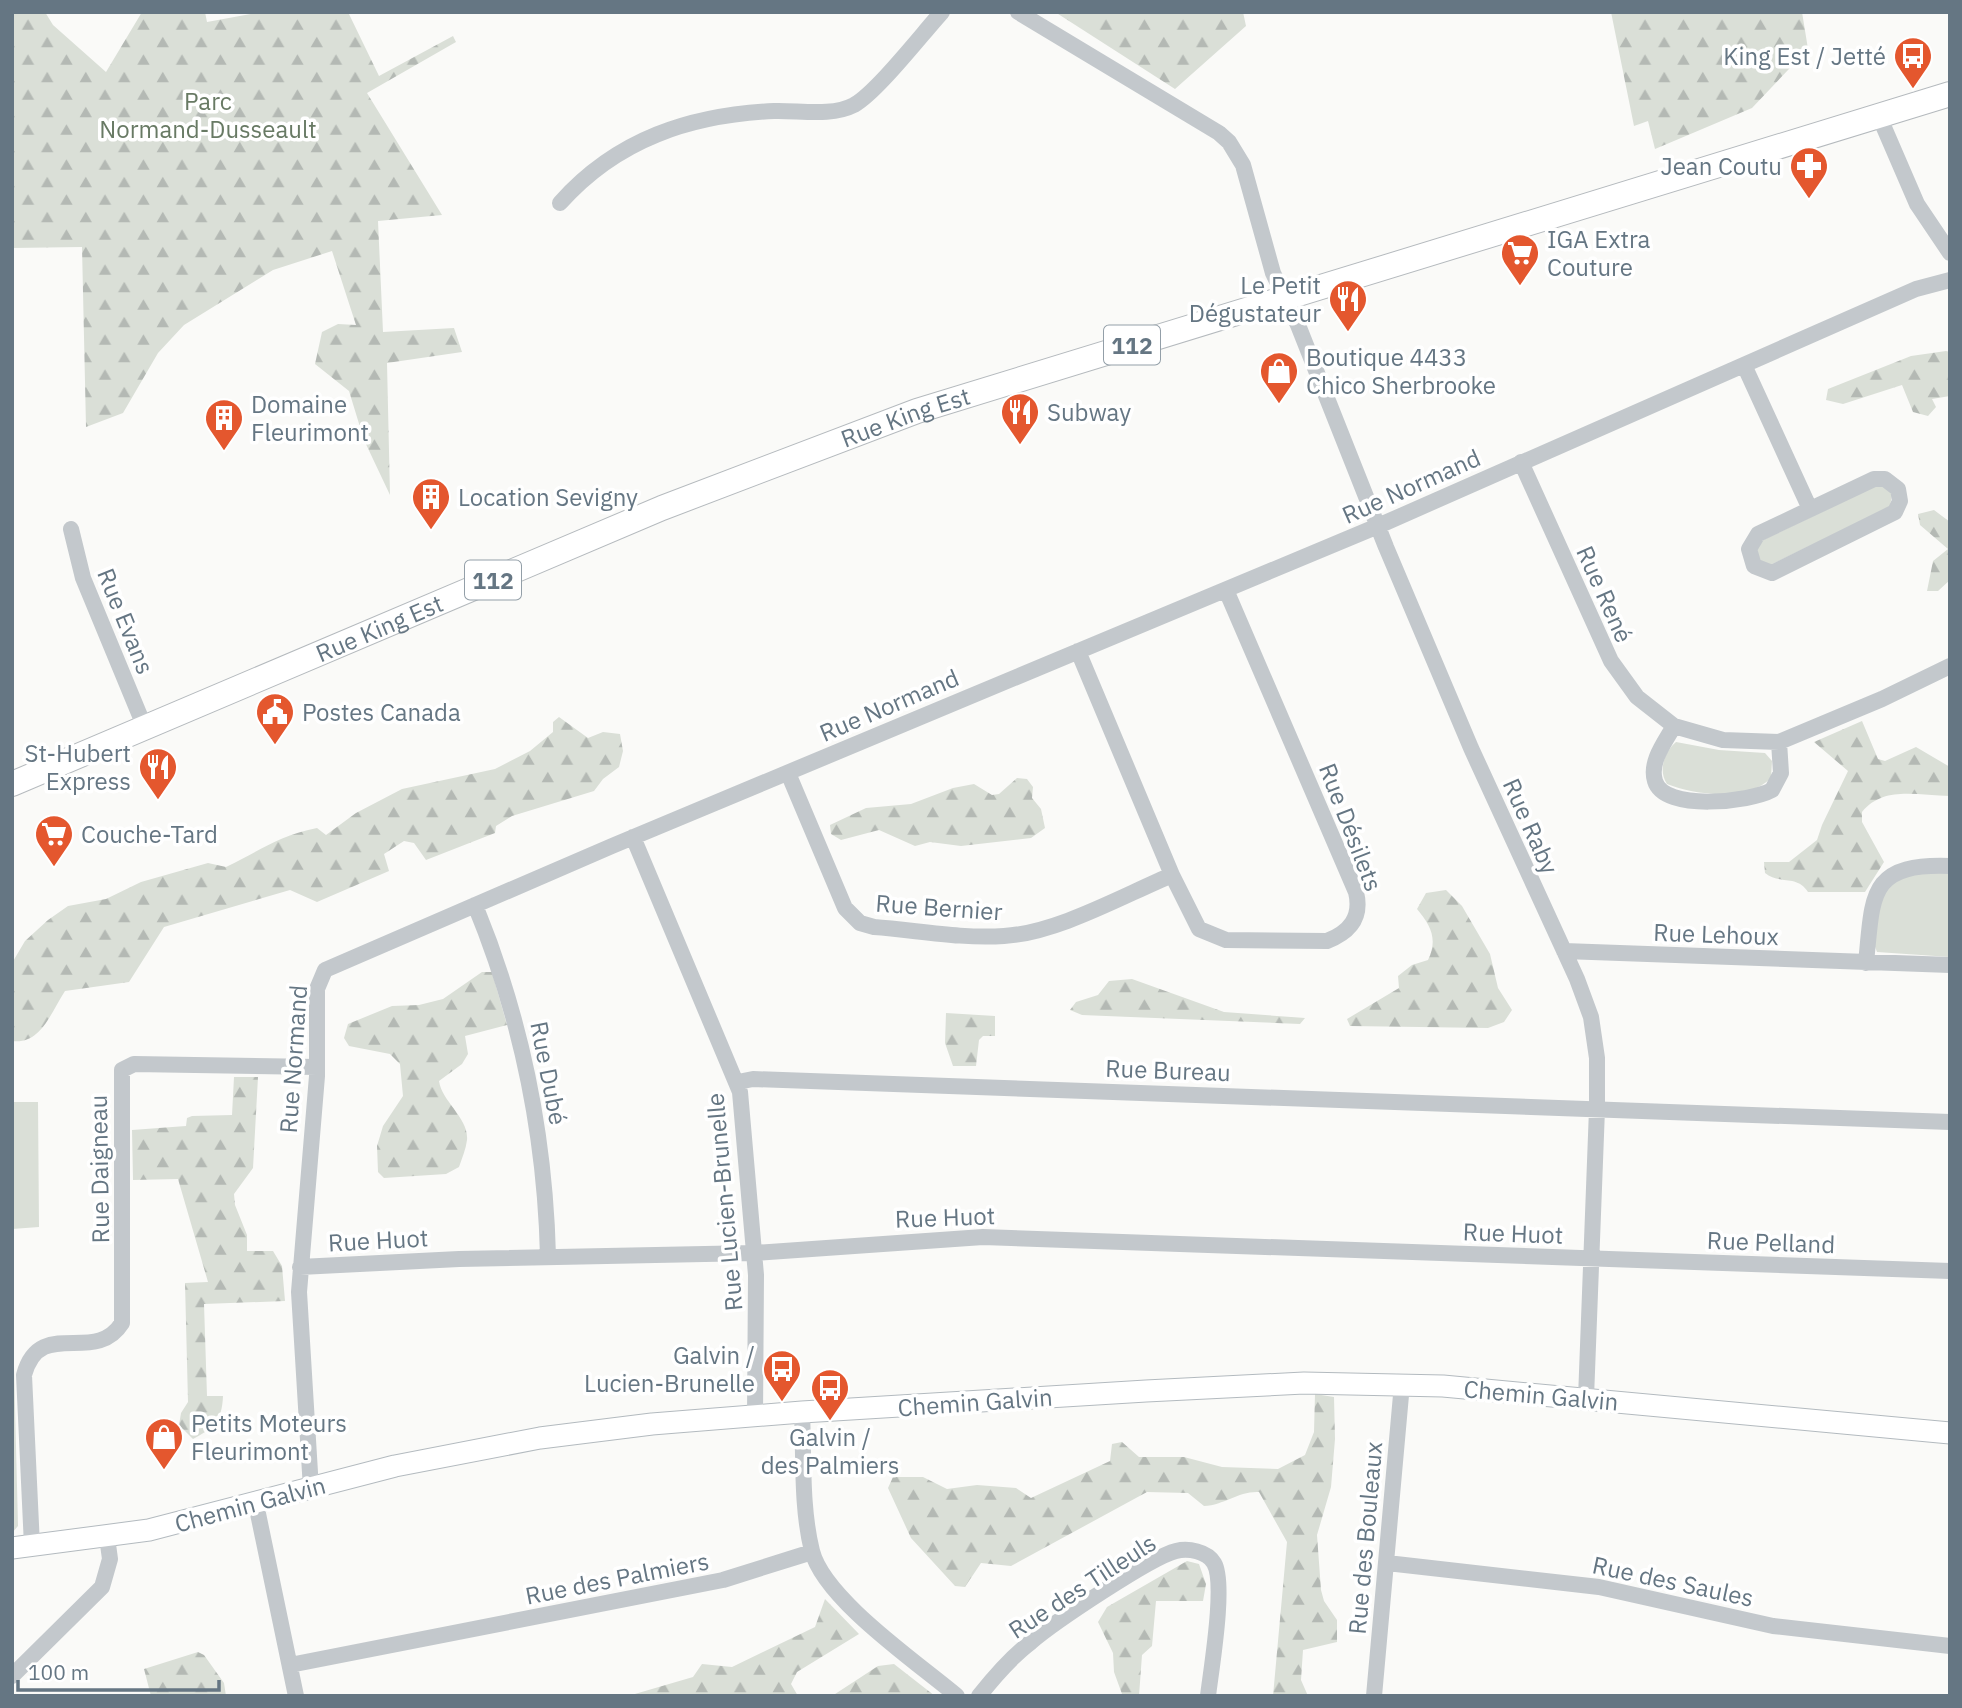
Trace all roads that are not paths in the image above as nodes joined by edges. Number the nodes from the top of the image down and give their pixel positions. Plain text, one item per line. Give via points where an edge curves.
1 (942, 12) edge
2 (1018, 12) edge
3 (1950, 94) edge
4 (1879, 116) junction
5 (560, 203) dead end
6 (1950, 253) edge
7 (1950, 279) edge
8 (1285, 300) junction
9 (1744, 365) junction
10 (1521, 462) junction
11 (1810, 509) junction
12 (1378, 526) junction
13 (71, 529) dead end
14 (1226, 590) junction
15 (1078, 651) junction
16 (1950, 666) edge
17 (1674, 726) junction
18 (145, 728) junction
19 (1779, 742) junction
20 (788, 772) junction
21 (12, 784) edge
22 (633, 837) junction
23 (1950, 866) edge
24 (1172, 875) junction
25 (475, 905) junction
26 (1564, 951) junction
27 (1866, 963) junction
28 (1950, 965) edge
29 (317, 1067) junction
30 (738, 1082) junction
31 (1597, 1109) junction
32 (1950, 1122) edge
33 (754, 1253) junction
34 (548, 1256) junction
35 (1591, 1259) junction
36 (300, 1267) junction
37 (1950, 1271) edge
38 (1402, 1384) junction
39 (1586, 1398) junction
40 (802, 1412) junction
41 (755, 1416) junction
42 (1950, 1433) edge
43 (311, 1489) junction
44 (256, 1504) junction
45 (107, 1537) junction
46 (22, 1547) edge
47 (812, 1552) junction
48 (1387, 1563) junction
49 (1950, 1646) edge
50 (290, 1665) junction
51 (12, 1676) edge
52 (296, 1696) edge
53 (957, 1696) edge
54 (979, 1696) edge
55 (1208, 1696) edge
56 (1374, 1696) edge

1 - 5 street via 853,105 741,113 672,129 600,164
2 - 8 street, Rue Raby via 1229,142 1243,165
3 - 4 main road, Rue King Est / 112
4 - 6 street via 1917,204
4 - 8 main road, Rue King Est / 112
7 - 9 street, Rue Normand via 1916,289
8 - 12 street, Rue Raby
8 - 18 main road, Rue King Est / 112 via 939,404 831,442 662,508
9 - 10 street, Rue Normand
9 - 11 street
10 - 12 street, Rue Normand
10 - 17 street, Rue René via 1611,661 1637,697
11 - 11 street via 1754,538 1749,555 1754,566 1772,573 1895,512 1900,495 1890,481 1874,479
12 - 14 street, Rue Normand
12 - 26 street, Rue Raby via 1471,748
13 - 18 street, Rue Evans via 83,578
14 - 15 street, Rue Normand
14 - 24 street, Rue Désilets via 1359,905 1345,933 1327,941 1226,940 1199,929
15 - 20 street, Rue Normand
15 - 24 street, Rue Désilets
16 - 19 street, Rue René
17 - 19 street, Rue René via 1723,740
17 - 19 street via 1657,757 1654,780 1667,796 1689,800 1746,799 1772,790 1781,774
18 - 21 main road, Rue King Est / 112
20 - 22 street, Rue Normand
20 - 24 street, Rue Bernier via 845,908 860,923 874,927 987,936 1023,933
22 - 25 street, Rue Normand
22 - 30 street, Rue Lucien-Brunelle
23 - 27 street via 1914,867 1885,880 1872,905
25 - 29 street, Rue Normand via 326,970 317,989
25 - 34 street, Rue Dubé via 502,971 530,1087 545,1176
26 - 27 street, Rue Lehoux
26 - 31 street, Rue Raby via 1591,1017
27 - 28 street, Rue Lehoux
29 - 36 street, Rue Normand
29 - 46 street, Rue Daigneau via 134,1064 122,1070 122,1323 105,1339 46,1344 33,1352 24,1375
30 - 31 street, Rue Bureau
30 - 33 street, Rue Lucien-Brunelle
31 - 32 street
31 - 35 street, Rue Raby
33 - 34 street, Rue Huot
33 - 35 street, Rue Huot via 983,1237
33 - 41 street, Rue Lucien-Brunelle
34 - 36 street, Rue Huot
35 - 37 street, Rue Pelland
35 - 39 street, Rue Raby
36 - 43 street, Rue Normand
38 - 39 street, Chemin Galvin
38 - 40 street, Chemin Galvin via 1304,1383
38 - 48 street, Rue des Bouleaux
39 - 42 street, Chemin Galvin
40 - 41 street, Chemin Galvin
40 - 47 street
41 - 43 street, Chemin Galvin via 503,1444
43 - 44 street, Chemin Galvin
44 - 45 street, Chemin Galvin
44 - 50 street
45 - 46 street, Chemin Galvin
45 - 51 street via 110,1559 102,1587
47 - 50 street, Rue des Palmiers via 723,1580
47 - 53 street via 828,1583 842,1598
48 - 49 street, Rue des Saules via 1599,1587 1773,1626
48 - 56 street, Rue des Bouleaux
50 - 52 street
54 - 55 street, Rue des Tilleuls via 1045,1631 1160,1558 1185,1550 1207,1556 1218,1573

